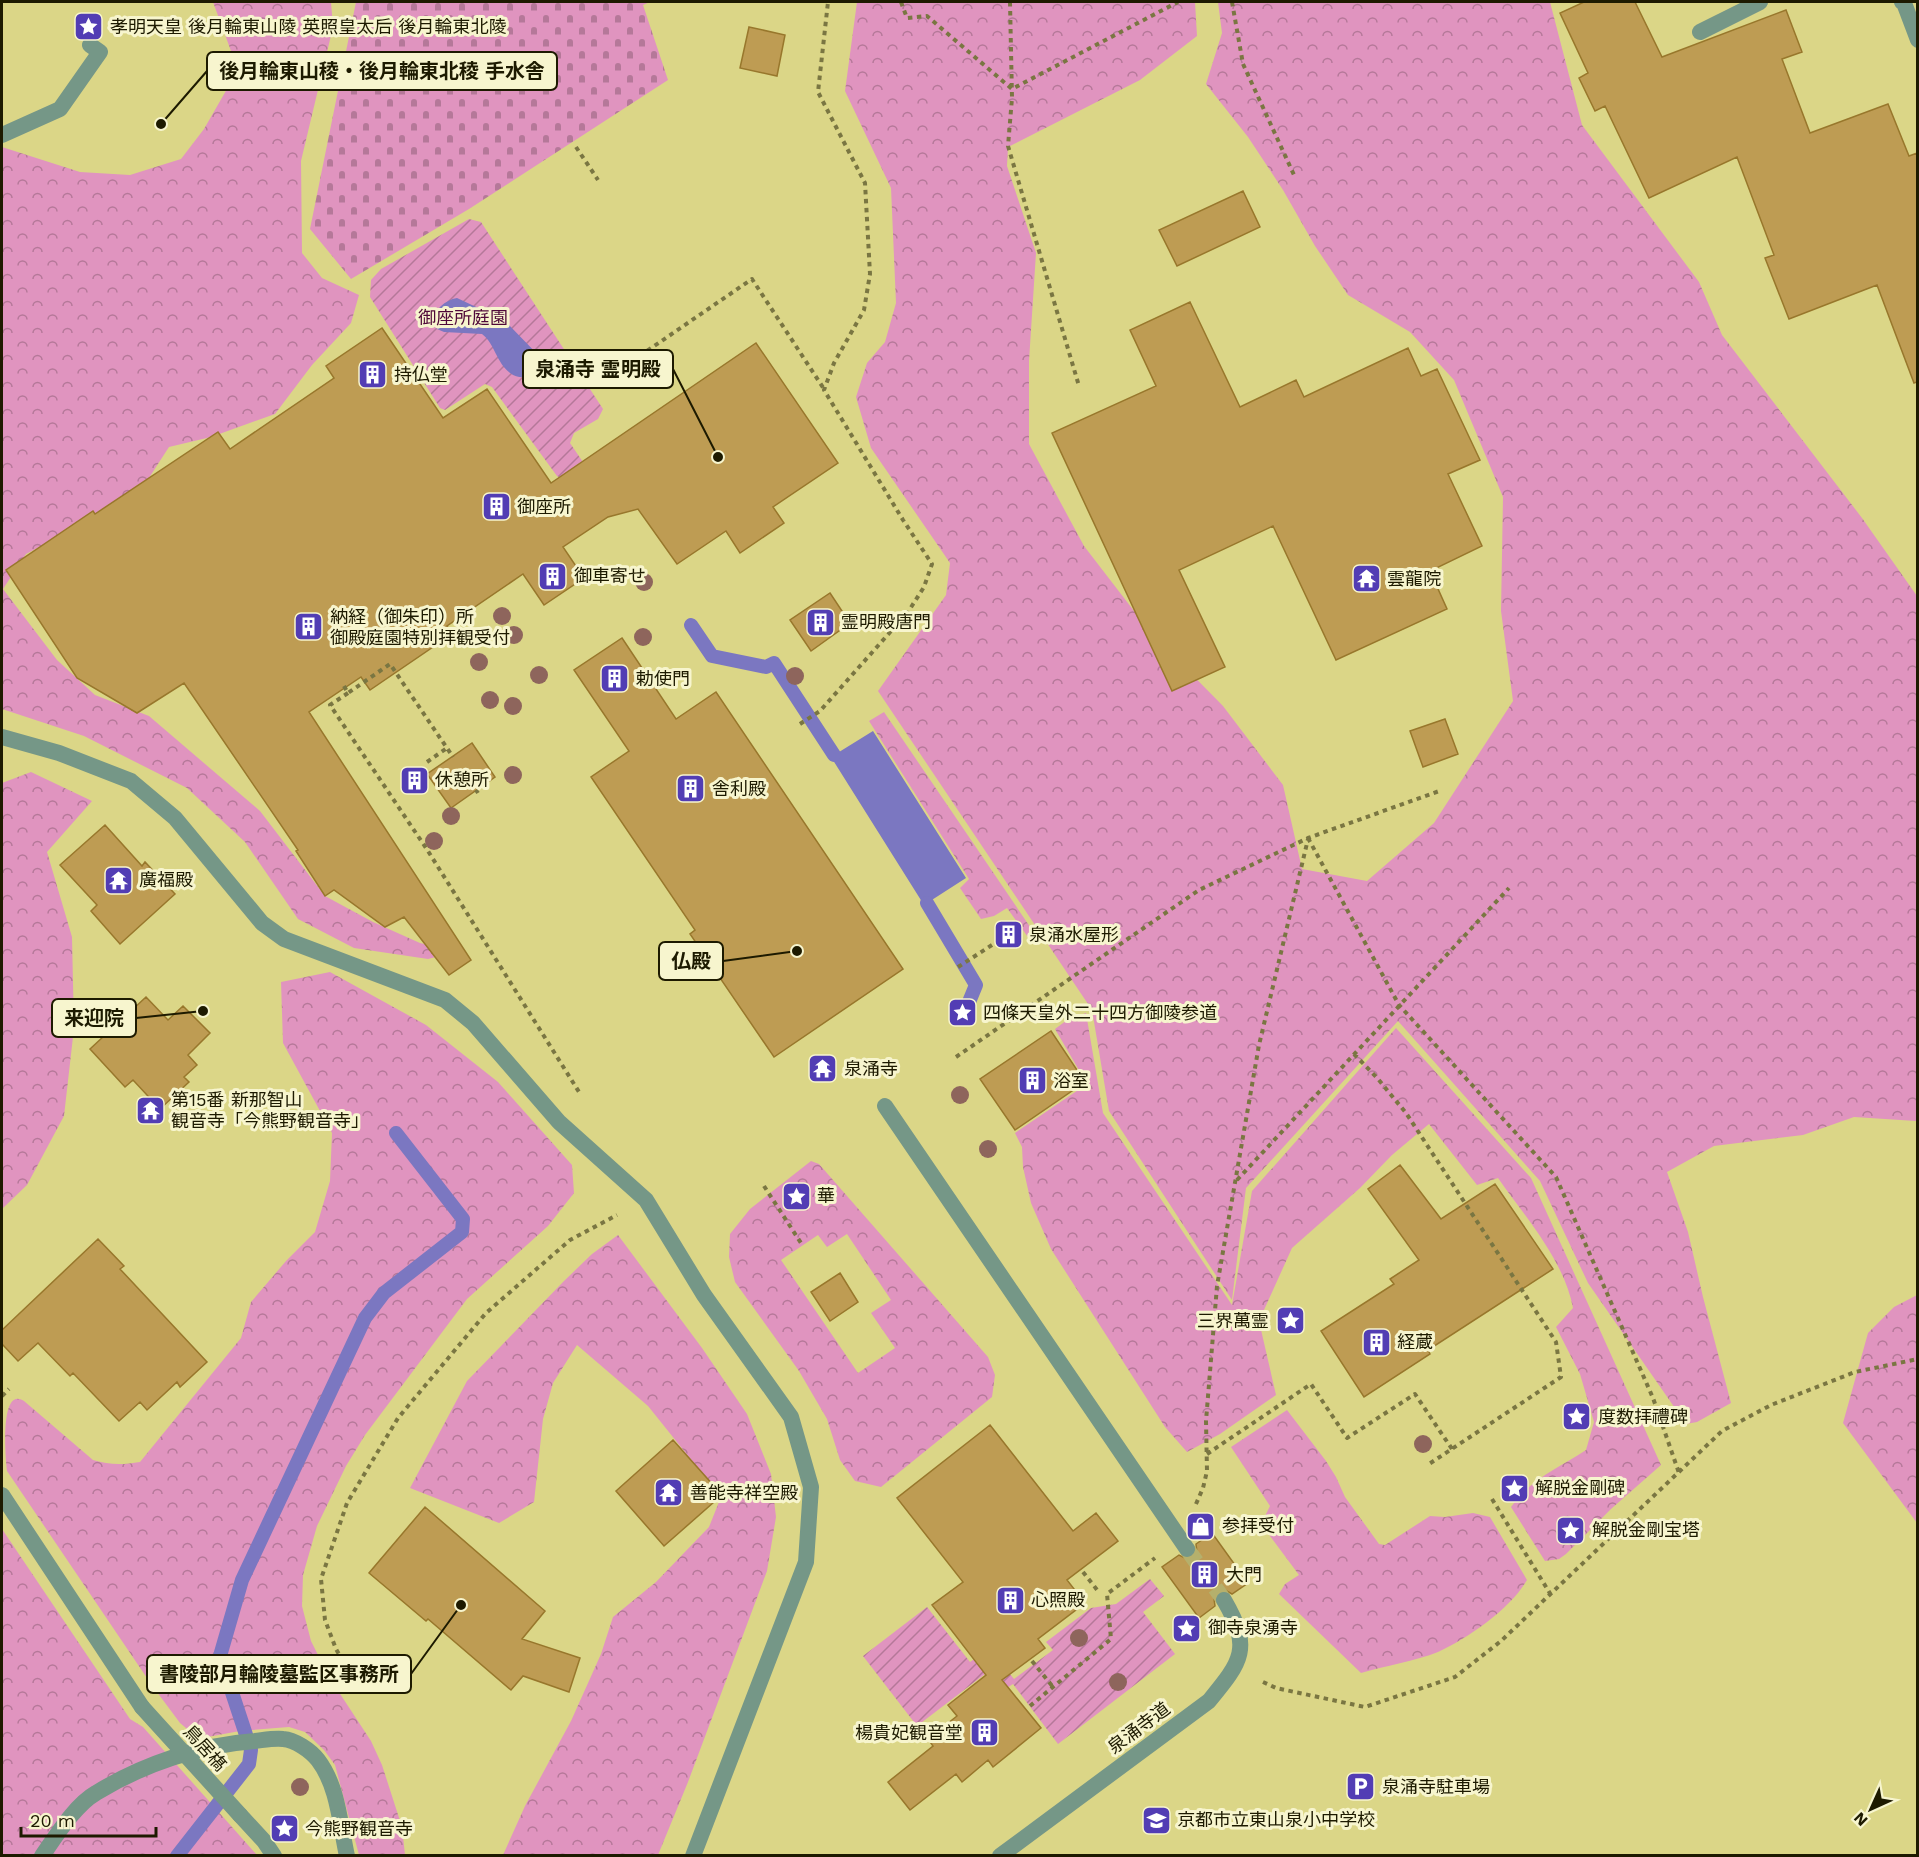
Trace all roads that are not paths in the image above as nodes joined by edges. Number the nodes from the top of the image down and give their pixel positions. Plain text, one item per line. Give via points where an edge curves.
1 (1760, 2) edge
2 (1902, 2) edge
3 (1700, 32) dead end
4 (1917, 40) edge
5 (90, 45) dead end
6 (2, 135) edge
7 (2, 736) edge
8 (885, 1106) dead end
9 (2, 1495) edge
10 (1180, 1538) tunnel mouth
11 (1224, 1600) tunnel mouth
12 (42, 1856) edge
13 (274, 1856) edge
14 (346, 1856) edge
15 (693, 1856) edge
16 (1000, 1856) edge

1 - 3 street
2 - 4 street
5 - 6 street via 100,52 60,109
7 - 15 street via 131,781 175,818 262,923 284,939 446,1000 473,1023 559,1122 646,1200 704,1295 791,1417 811,1487 806,1562
8 - 10 street
9 - 13 street, 鳥居𣘺, bridge via 142,1707
11 - 16 street, 泉涌寺道 via 1240,1634 1235,1669 1209,1701
12 - 14 street via 94,1794 155,1764 222,1743 274,1739 297,1743 317,1759 333,1791

